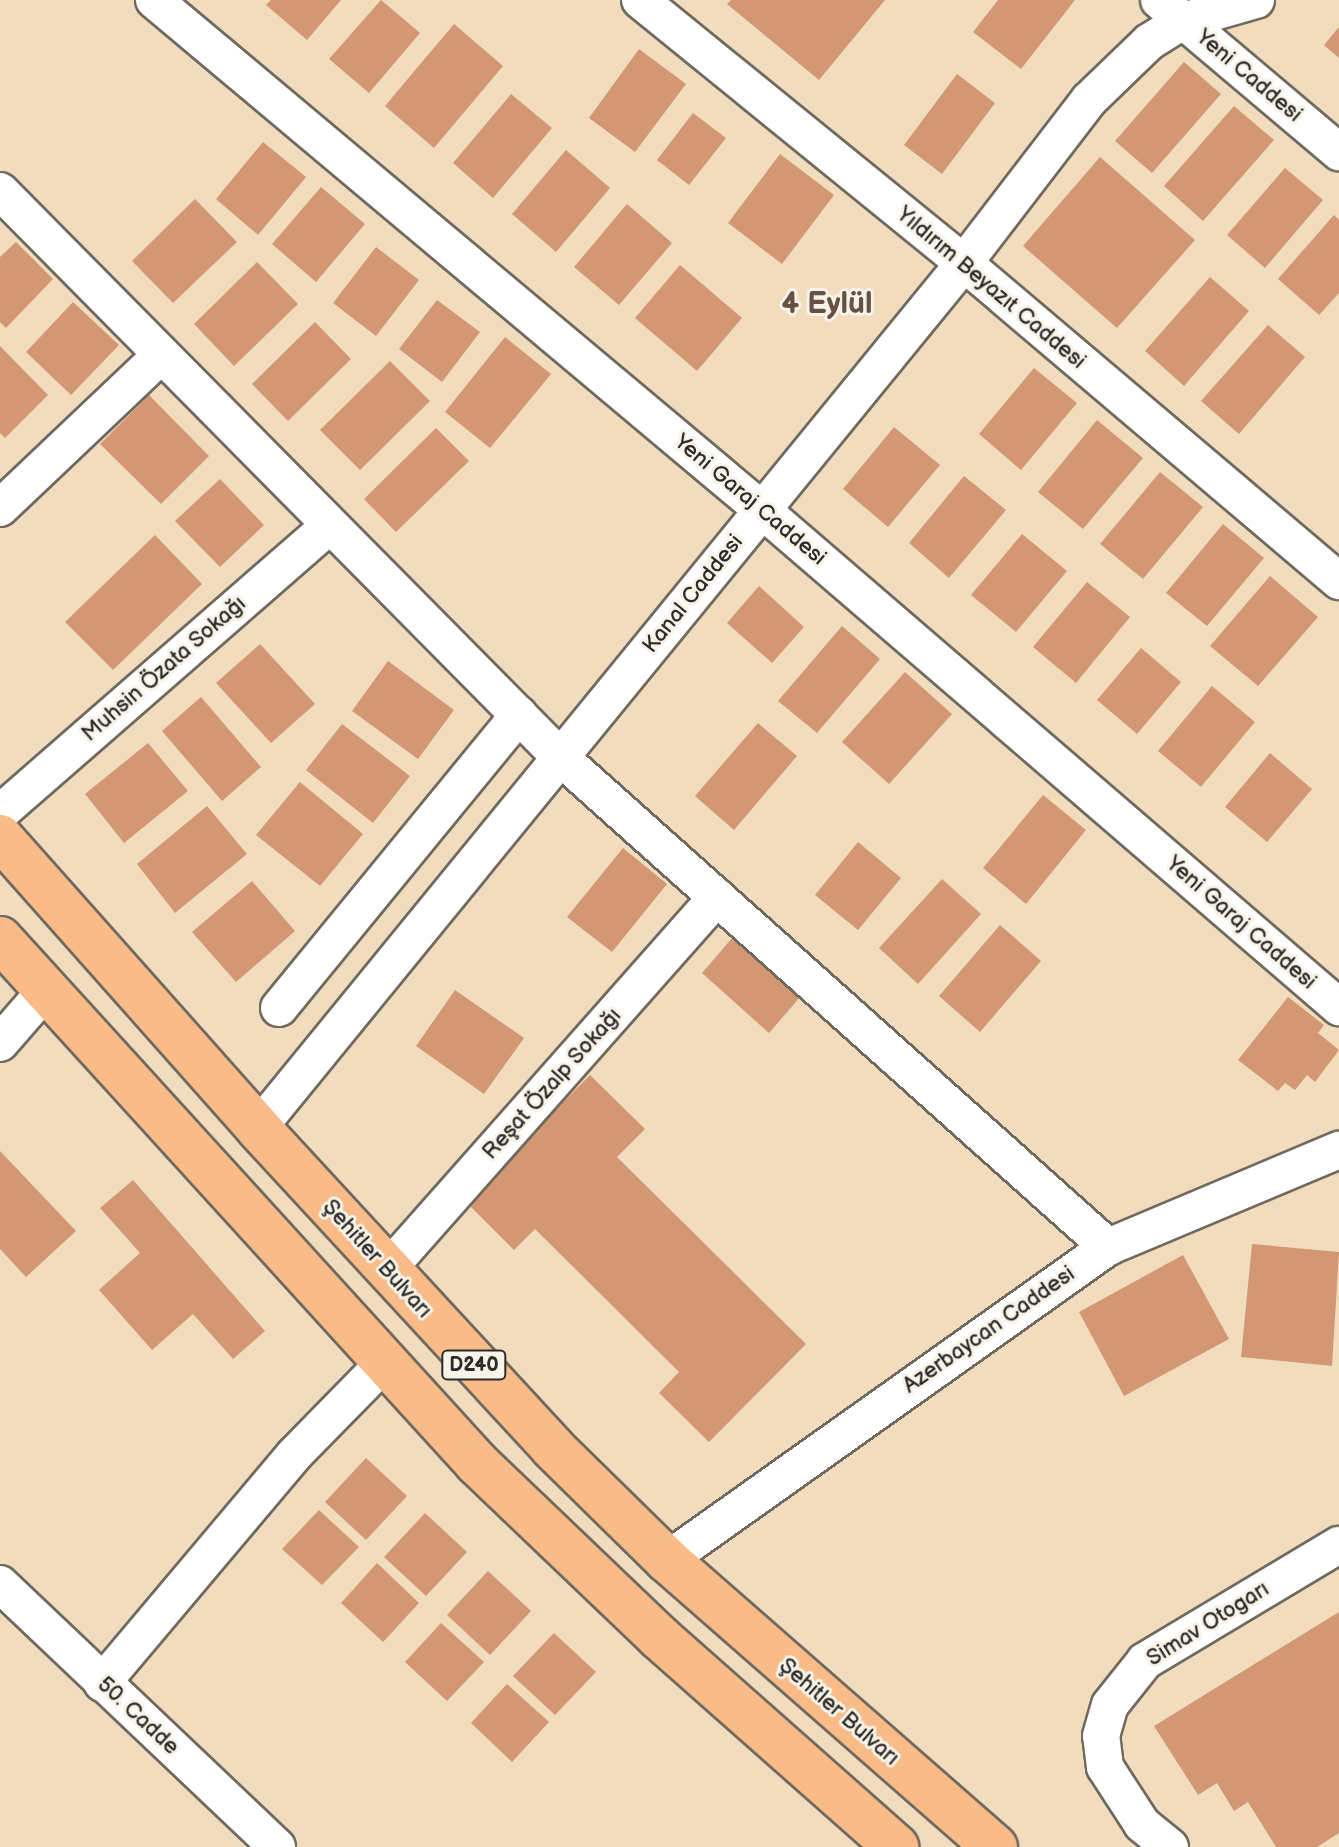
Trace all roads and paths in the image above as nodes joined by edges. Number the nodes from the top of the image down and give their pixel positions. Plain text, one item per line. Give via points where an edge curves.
1 (154, 0) edge
2 (640, 0) edge
3 (1256, 0) edge
4 (1171, 11) edge
5 (1339, 152) edge
6 (0, 191) edge
7 (964, 263) junction
8 (159, 357) junction
9 (0, 508) edge
10 (762, 510) junction
11 (329, 526) junction
12 (1339, 581) edge
13 (519, 715) junction
14 (561, 758) junction
15 (0, 813) edge
16 (0, 837) edge
17 (717, 897) junction
18 (0, 939) edge
19 (46, 990) junction
20 (1339, 1007) edge
21 (279, 1008) dead end
22 (0, 1043) edge
23 (258, 1128) junction
24 (1334, 1163) edge
25 (1108, 1247) junction
26 (387, 1270) junction
27 (384, 1363) junction
28 (1339, 1545) edge
29 (667, 1560) junction
30 (0, 1584) edge
31 (102, 1683) junction
32 (277, 1847) edge
33 (896, 1847) edge
34 (995, 1847) edge
35 (1170, 1847) edge

1 - 10 street, Yeni Garaj Caddesi
2 - 7 street, Yıldırım Beyazıt Caddesi
3 - 4 street, Kanal Caddesi
4 - 5 street, Yeni Caddesi
4 - 7 street, Kanal Caddesi via 1149,42 1089,100
6 - 8 street
7 - 10 street, Kanal Caddesi
7 - 12 street, Yıldırım Beyazıt Caddesi
8 - 9 street
8 - 11 street
10 - 14 street, Kanal Caddesi
10 - 20 street, Yeni Garaj Caddesi
11 - 13 street
11 - 15 street, Muhsin Özata Sokağı
13 - 14 street
13 - 21 street
14 - 17 street
14 - 23 street, Kanal Caddesi
16 - 23 main road, Şehitler Bulvarı / D240
17 - 25 street
17 - 26 street, Reşat Özalp Sokağı
18 - 19 main road, D240
19 - 22 street
19 - 27 main road, D240
23 - 26 main road, Şehitler Bulvarı / D240
24 - 25 street, Azerbaycan Caddesi
25 - 29 street, Azerbaycan Caddesi
26 - 29 main road, Şehitler Bulvarı / D240 via 553,1448
27 - 31 street via 294,1455
27 - 33 main road, D240 via 568,1552
28 - 35 street, Simav Otogarı via 1156,1653 1110,1705 1101,1736 1105,1767 1142,1824
29 - 34 main road, Şehitler Bulvarı / D240
30 - 31 street, 50. Cadde
31 - 32 street, 50. Cadde

